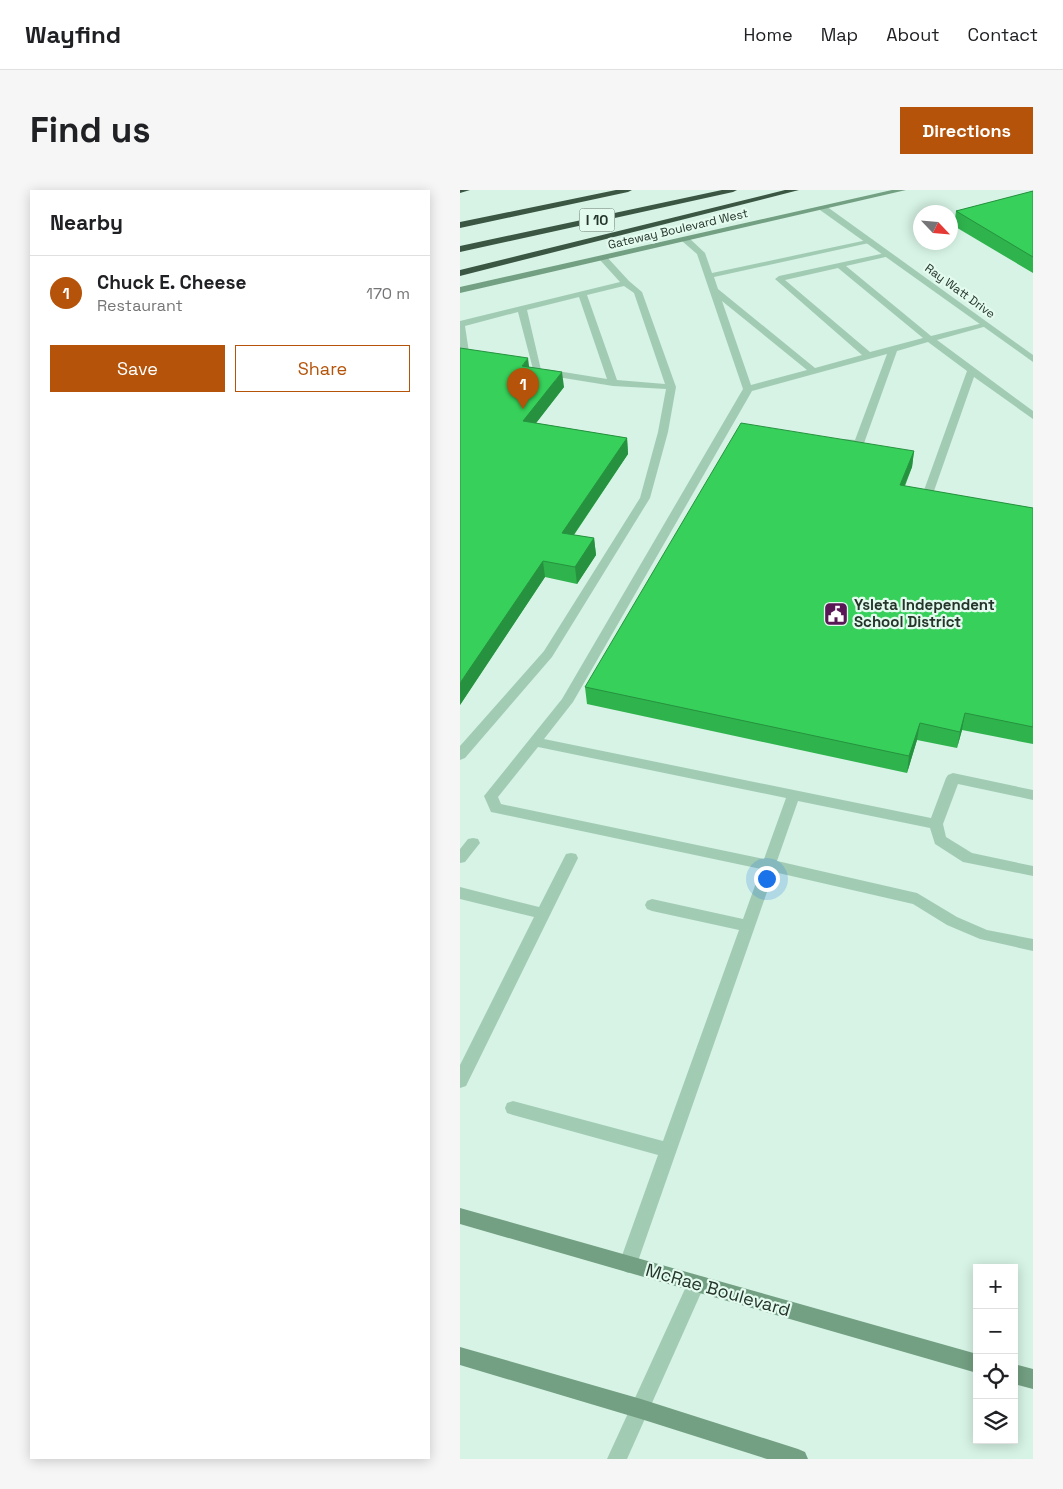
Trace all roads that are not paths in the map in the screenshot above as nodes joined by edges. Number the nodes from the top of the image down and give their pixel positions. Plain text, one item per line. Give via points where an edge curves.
1 (466, 190) edge
2 (628, 190) edge
3 (734, 190) edge
4 (795, 190) edge
5 (902, 190) edge
6 (460, 191) edge
7 (823, 208) junction
8 (460, 225) edge
9 (685, 239) junction
10 (868, 241) junction
11 (460, 250) edge
12 (887, 254) junction
13 (603, 258) junction
14 (761, 264) junction
15 (840, 265) junction
16 (460, 273) edge
17 (709, 276) junction
18 (779, 279) junction
19 (626, 283) junction
20 (460, 290) edge
21 (714, 290) junction
22 (582, 294) junction
23 (522, 309) junction
24 (984, 324) junction
25 (460, 325) edge
26 (930, 339) junction
27 (893, 349) junction
28 (869, 356) junction
29 (466, 359) edge
30 (1033, 359) edge
31 (972, 370) junction
32 (814, 371) junction
33 (613, 383) junction
34 (671, 387) junction
35 (748, 389) junction
36 (1033, 416) edge
37 (831, 440) edge
38 (955, 498) edge
39 (535, 742) junction
40 (460, 756) edge
41 (794, 794) junction
42 (1033, 794) edge
43 (936, 824) junction
44 (473, 843) dead end
45 (460, 858) edge
46 (571, 858) dead end
47 (769, 865) junction
48 (1033, 870) edge
49 (460, 893) edge
50 (652, 905) dead end
51 (544, 914) junction
52 (748, 926) junction
53 (1033, 945) edge
54 (460, 1081) edge
55 (513, 1108) dead end
56 (668, 1150) junction
57 (460, 1216) edge
58 (628, 1264) junction
59 (696, 1284) junction
60 (460, 1356) edge
61 (973, 1363) edge
62 (1018, 1375) edge
63 (1033, 1380) edge
64 (641, 1409) junction
65 (617, 1459) edge
66 (798, 1459) edge

1 - 6 highway
2 - 8 highway, I 10
3 - 11 highway, I 10
4 - 16 highway
5 - 7 main road, Gateway Boulevard West
7 - 9 main road, Gateway Boulevard West
7 - 10 street, Ray Watt Drive
9 - 13 main road, Gateway Boulevard West
9 - 17 street via 701,253
10 - 12 street, Ray Watt Drive
10 - 14 street
12 - 15 street
12 - 24 street, Ray Watt Drive
13 - 19 street
13 - 20 main road, Gateway Boulevard West
14 - 17 street
14 - 18 street
15 - 18 street
15 - 26 street
17 - 21 street
18 - 28 street
19 - 22 street
19 - 34 street via 638,292
21 - 32 street
21 - 35 street
22 - 23 street
22 - 33 street
23 - 25 street
23 - 33 street via 533,370
24 - 26 street
24 - 30 street, Ray Watt Drive
25 - 29 street
26 - 27 street
26 - 31 street
27 - 28 street
27 - 37 street via 859,444
28 - 32 street
31 - 36 street
31 - 38 street via 928,494
32 - 35 street
33 - 34 street
34 - 40 street via 645,498 548,654
35 - 39 street via 732,427 567,702
39 - 41 street
39 - 47 street via 491,796 496,808
41 - 43 street
41 - 47 street
42 - 43 street via 953,778
43 - 48 street via 940,840 968,858
44 - 45 street
46 - 51 street
47 - 52 street
47 - 53 street via 917,899 952,921 984,935
49 - 51 street
50 - 52 street
51 - 54 street
52 - 56 street
55 - 56 street
56 - 58 street
57 - 58 main road, McRae Boulevard
58 - 59 main road, McRae Boulevard
59 - 61 main road, McRae Boulevard
59 - 64 street
60 - 64 main road
62 - 63 main road
64 - 65 street
64 - 66 main road

